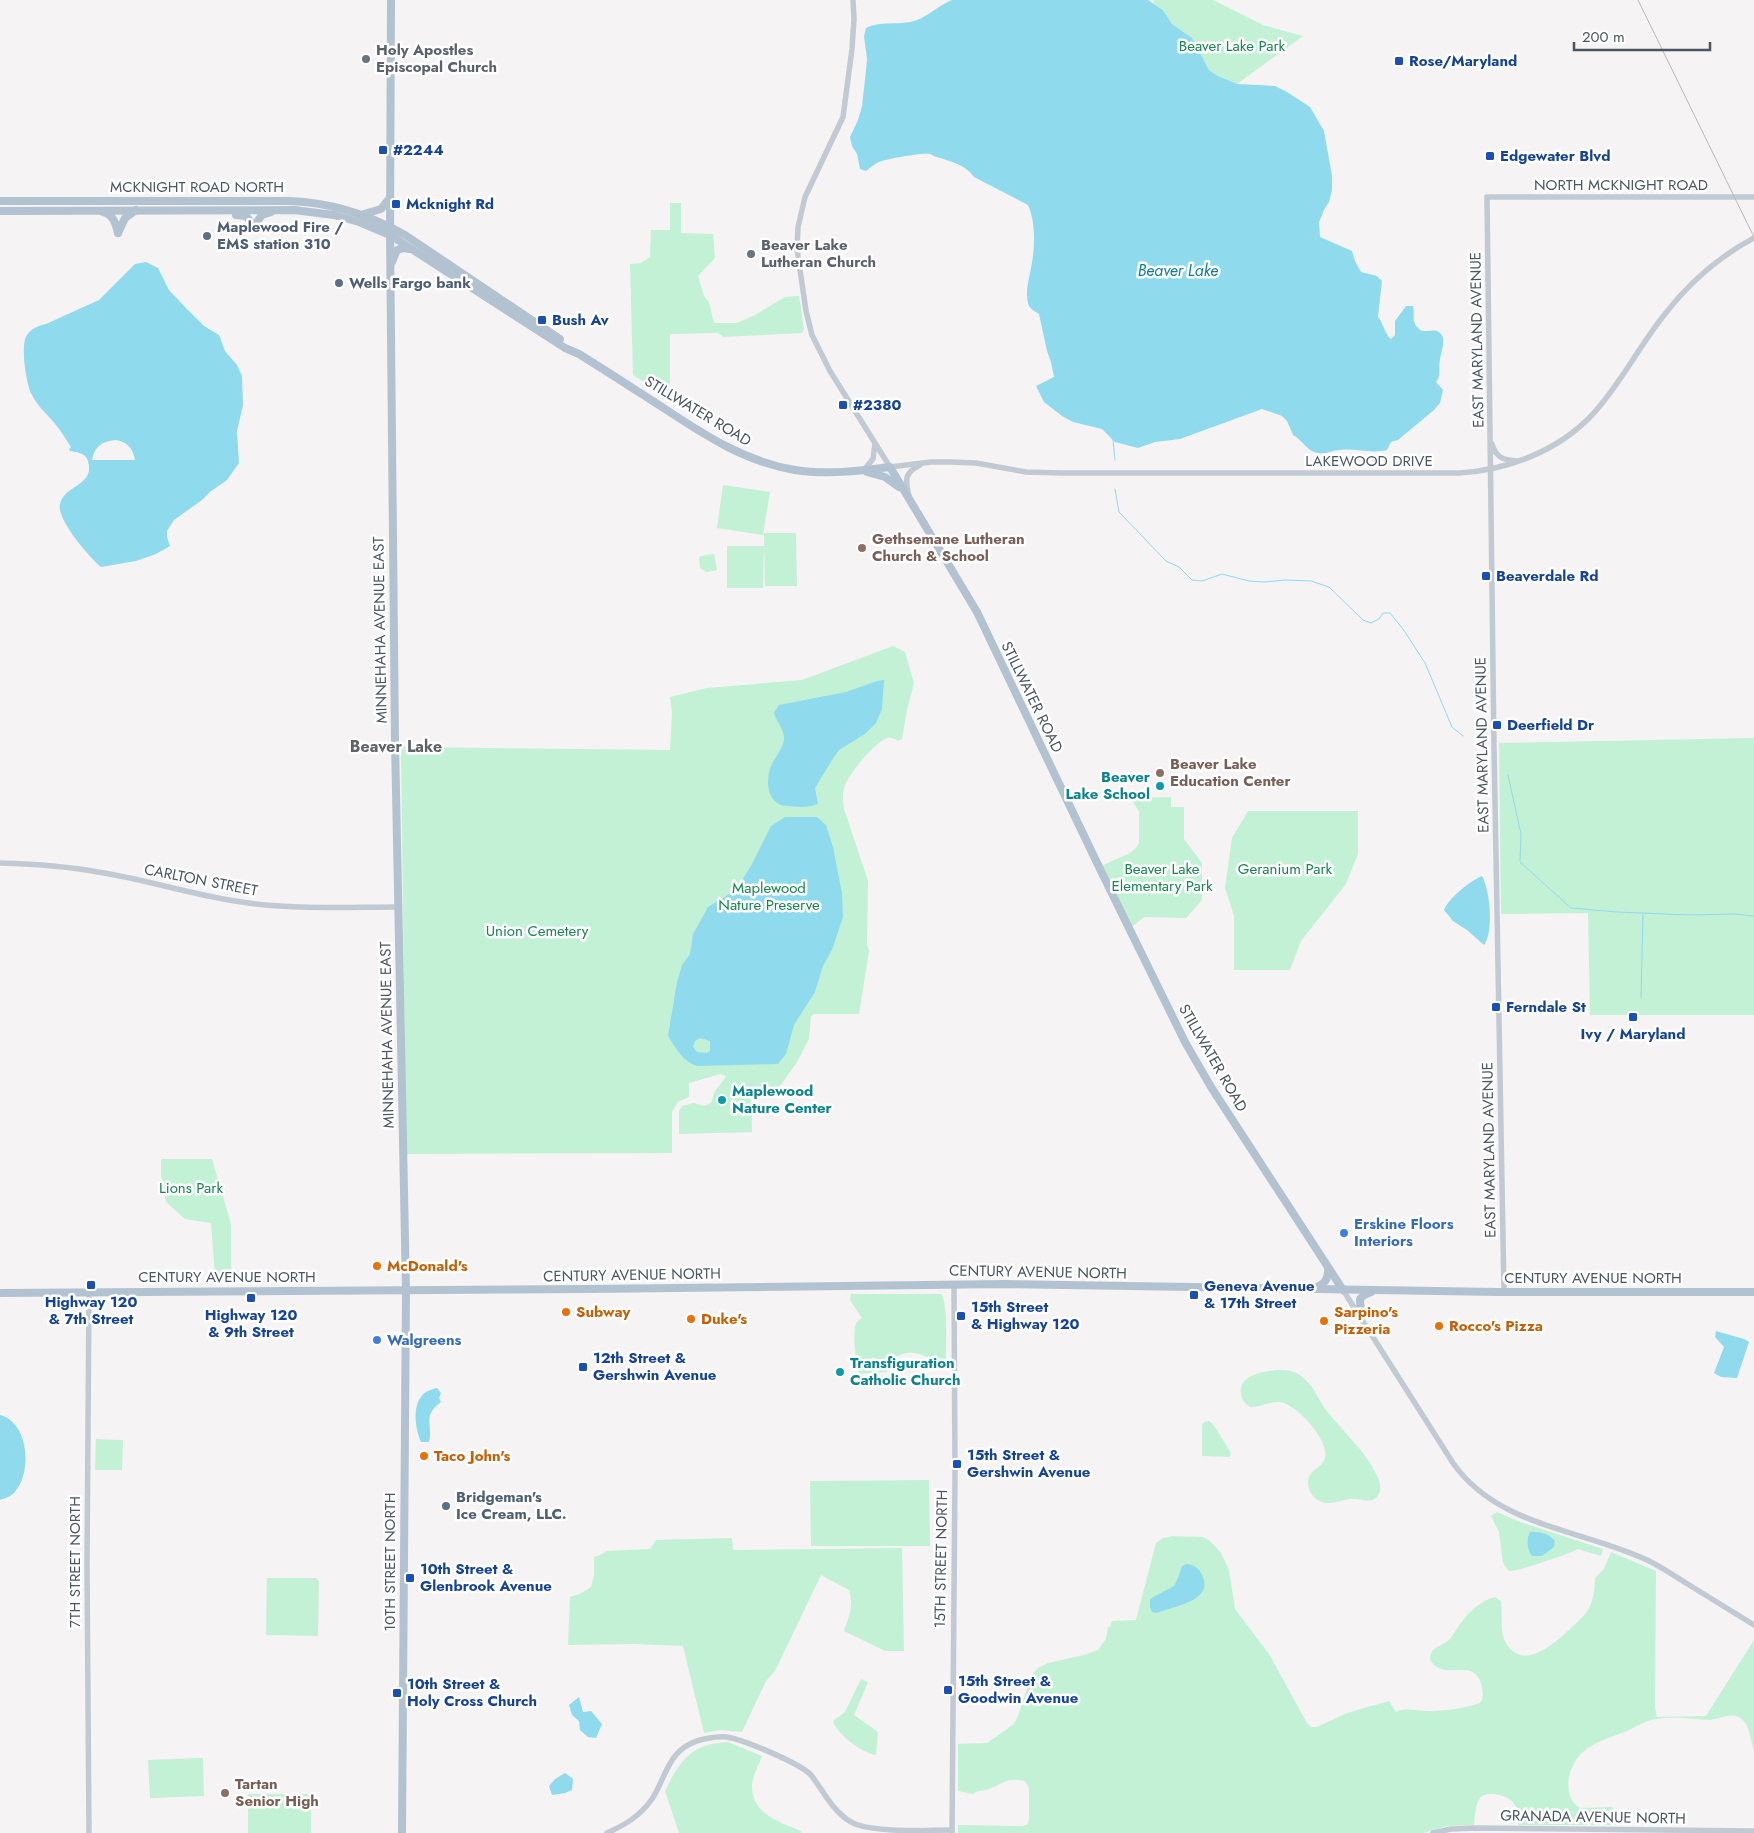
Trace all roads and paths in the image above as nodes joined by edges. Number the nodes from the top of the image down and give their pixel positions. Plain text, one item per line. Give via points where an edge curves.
1 (391, 0) edge
2 (853, 0) edge
3 (1487, 197) joint
4 (1754, 197) edge
5 (390, 198) junction
6 (0, 201) edge
7 (0, 210) edge
8 (96, 210) junction
9 (136, 210) junction
10 (277, 210) junction
11 (217, 211) junction
12 (362, 214) junction
13 (390, 226) junction
14 (390, 235) junction
15 (1754, 238) edge
16 (411, 249) junction
17 (390, 266) junction
18 (579, 354) junction
19 (1490, 434) junction
20 (875, 442) junction
21 (1519, 461) junction
22 (927, 462) junction
23 (890, 467) junction
24 (1491, 470) junction
25 (862, 471) junction
26 (905, 492) junction
27 (911, 503) junction
28 (0, 863) edge
29 (398, 907) junction
30 (1328, 1266) junction
31 (954, 1284) junction
32 (406, 1290) junction
33 (1308, 1290) junction
34 (1343, 1290) junction
35 (1375, 1290) junction
36 (0, 1292) edge
37 (89, 1292) junction
38 (1504, 1292) junction
39 (1754, 1292) edge
40 (1361, 1318) junction
41 (1754, 1625) edge
42 (952, 1831) edge
43 (1754, 1831) edge
44 (89, 1833) edge
45 (402, 1833) edge
46 (608, 1833) edge
47 (1433, 1833) edge

1 - 5 main road, MINNEHAHA AVENUE EAST
2 - 20 street via 853,42 843,117 805,197 797,248 812,335 830,371
3 - 4 street, NORTH MCKNIGHT ROAD
3 - 19 street, EAST MARYLAND AVENUE
5 - 12 main road via 381,209
5 - 13 main road, MINNEHAHA AVENUE EAST
6 - 12 main road, MCKNIGHT ROAD NORTH via 300,201
7 - 8 main road, MCKNIGHT ROAD NORTH
8 - 9 main road, MCKNIGHT ROAD NORTH
8 - 9 main road via 112,217 118,233 125,218
9 - 11 main road, MCKNIGHT ROAD NORTH
10 - 11 main road, MCKNIGHT ROAD NORTH
10 - 11 main road via 262,215 254,226 246,216
10 - 14 main road, MCKNIGHT ROAD NORTH via 334,215
12 - 13 main road, MCKNIGHT ROAD NORTH
13 - 14 main road, MINNEHAHA AVENUE EAST
13 - 18 main road, STILLWATER ROAD
14 - 16 main road, STILLWATER ROAD
14 - 17 main road, MINNEHAHA AVENUE EAST
15 - 21 street, LAKEWOOD DRIVE via 1703,273 1666,312 1592,415 1548,449
16 - 17 main road via 397,250
16 - 18 main road, STILLWATER ROAD
17 - 29 main road, MINNEHAHA AVENUE EAST
18 - 25 main road, STILLWATER ROAD via 701,432 748,457 796,470
19 - 21 street via 1498,456 1504,460
19 - 24 street, EAST MARYLAND AVENUE
20 - 23 street
20 - 25 street via 873,459
21 - 24 street, LAKEWOOD DRIVE
22 - 23 street, LAKEWOOD DRIVE
22 - 24 street, LAKEWOOD DRIVE via 976,463 1026,472 1062,473 1453,473
22 - 27 street via 908,473
23 - 25 main road, STILLWATER ROAD
23 - 26 main road, STILLWATER ROAD
24 - 38 street, EAST MARYLAND AVENUE
25 - 26 main road via 885,477
26 - 27 main road, STILLWATER ROAD
27 - 30 main road, STILLWATER ROAD via 977,612 1185,1042
28 - 29 street, CARLTON STREET via 92,871 260,904 308,908
29 - 32 main road, MINNEHAHA AVENUE EAST
30 - 33 main road via 1325,1282
30 - 34 main road, STILLWATER ROAD
31 - 32 main road, CENTURY AVENUE NORTH
31 - 33 main road, CENTURY AVENUE NORTH
31 - 42 street, 15TH STREET NORTH
32 - 37 main road, CENTURY AVENUE NORTH
32 - 45 main road, 10TH STREET NORTH
33 - 34 main road, CENTURY AVENUE NORTH
34 - 35 main road, CENTURY AVENUE NORTH
34 - 40 street
35 - 38 main road, CENTURY AVENUE NORTH
35 - 40 main road via 1361,1298
36 - 37 main road, CENTURY AVENUE NORTH
37 - 44 street, 7TH STREET NORTH
38 - 39 main road, CENTURY AVENUE NORTH
40 - 41 street via 1454,1464 1482,1495 1518,1515 1653,1563
42 - 46 street via 877,1831 852,1823 839,1812 810,1774 797,1765 725,1737 690,1744 682,1750 672,1759 652,1799 638,1815
43 - 47 street, GRANADA AVENUE NORTH via 1475,1828

